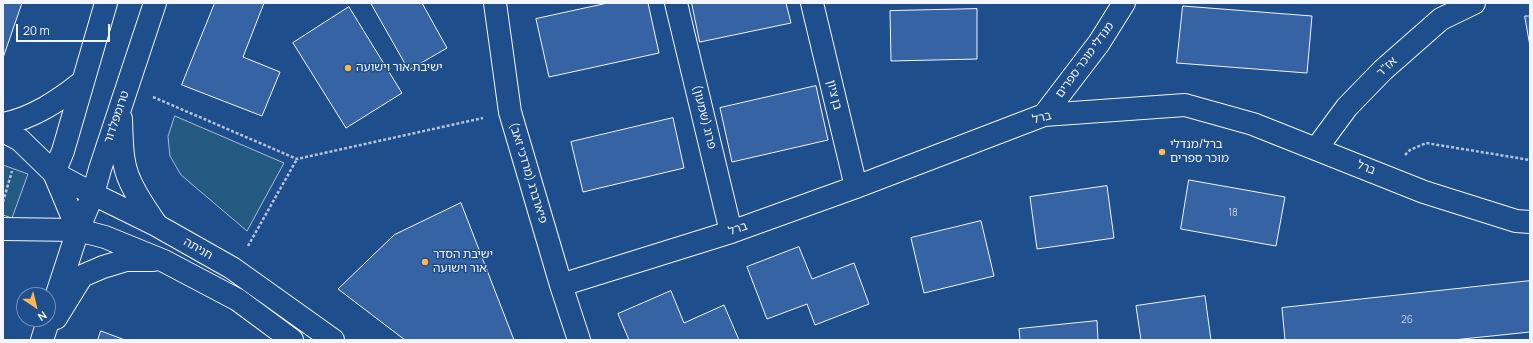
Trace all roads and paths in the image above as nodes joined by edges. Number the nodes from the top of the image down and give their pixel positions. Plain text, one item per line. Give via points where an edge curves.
1 (106, 3) edge
2 (155, 3) edge
3 (495, 3) edge
4 (676, 3) edge
5 (812, 3) edge
6 (1124, 3) edge
7 (1474, 3) edge
8 (81, 83) junction
9 (150, 96) dead end
10 (121, 104) junction
11 (1044, 115) junction
12 (485, 117) dead end
13 (3, 124) edge
14 (3, 131) edge
15 (1316, 149) junction
16 (1403, 156) dead end
17 (297, 159) junction
18 (1530, 160) edge
19 (13, 168) dead end
20 (54, 173) junction
21 (856, 187) junction
22 (93, 194) junction
23 (3, 202) edge
24 (1530, 222) edge
25 (156, 224) junction
26 (3, 229) edge
27 (78, 230) junction
28 (731, 232) junction
29 (247, 248) dead end
30 (164, 261) junction
31 (561, 285) junction
32 (42, 340) edge
33 (292, 340) edge
34 (333, 340) edge
35 (579, 340) edge

1 - 8 street
2 - 10 street, טרומפלדור
3 - 31 street, פיארברג (מרדכי זאב) via 510,112
4 - 28 street, פרוג (שמעון)
5 - 21 street, בן ציון
6 - 11 street, מנדלי מוכר ספרים via 1099,43
7 - 15 street, אז"ר via 1441,19 1383,70 1347,107
8 - 13 street via 55,103 21,119
8 - 20 street via 63,151
9 - 17 path
10 - 22 street, טרומפלדור
10 - 25 street via 122,144 130,181
11 - 15 street, ברל via 1185,106 1253,124
11 - 21 street, ברל
12 - 17 path
14 - 20 street via 20,140
15 - 24 street, ברל via 1424,192 1516,221
16 - 18 path via 1410,150 1426,144
17 - 29 path
19 - 23 path
20 - 22 street, חניתה
20 - 27 street
21 - 28 street, ברל
22 - 25 street, חניתה
22 - 27 street, טרומפלדור
25 - 34 street, חניתה via 232,268
26 - 27 street
27 - 30 street via 105,237
27 - 32 street, טרומפלדור
28 - 31 street, ברל
30 - 32 street via 126,260 82,276
30 - 33 street via 238,300
31 - 35 street, פיארברג (מרדכי זאב)

